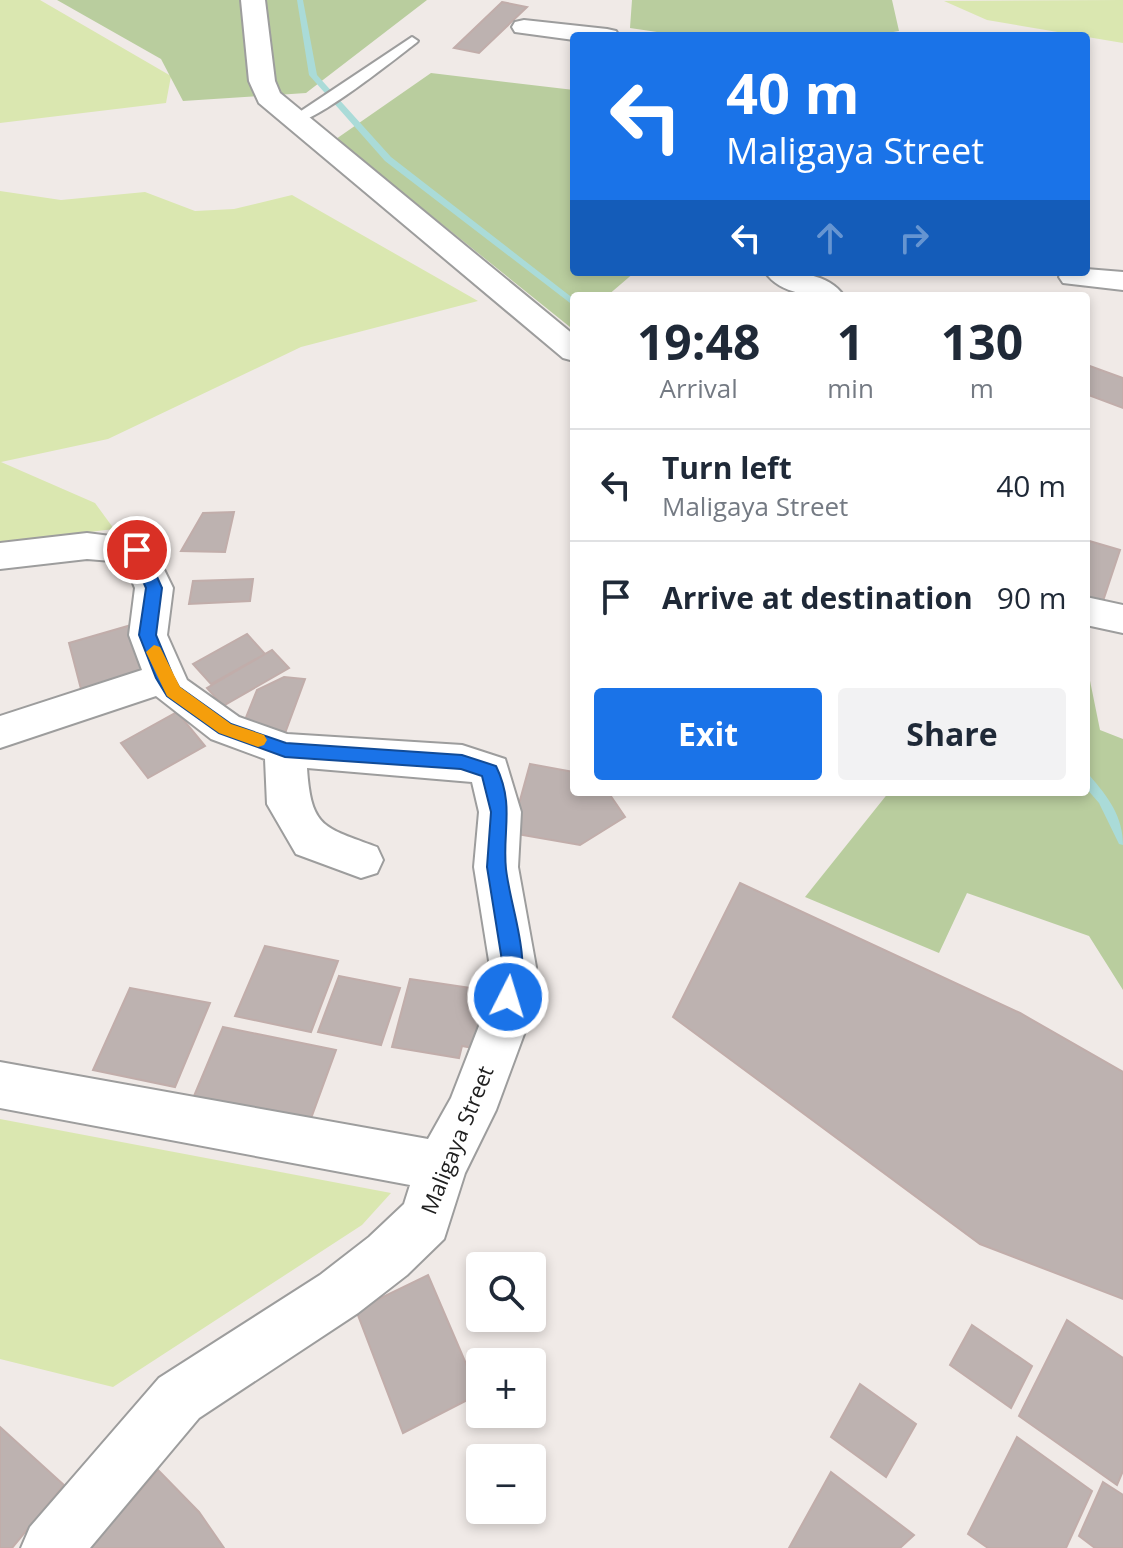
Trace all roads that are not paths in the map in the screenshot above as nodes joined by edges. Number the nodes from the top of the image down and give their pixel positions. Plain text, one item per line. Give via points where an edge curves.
1 (253, 0) edge
2 (524, 27) dead end
3 (570, 32) edge
4 (412, 41) dead end
5 (296, 120) junction
6 (788, 276) edge
7 (1074, 277) dead end
8 (1123, 281) edge
9 (821, 292) edge
10 (570, 348) edge
11 (0, 556) edge
12 (1090, 612) edge
13 (1123, 619) edge
14 (165, 678) junction
15 (0, 732) edge
16 (285, 750) junction
17 (361, 860) dead end
18 (0, 1085) edge
19 (441, 1166) junction
20 (51, 1548) edge

1 - 5 street via 262,81 268,97
2 - 3 street
4 - 5 lane
5 - 10 street
6 - 9 street
7 - 8 street
11 - 14 street, Maligaya Street via 87,546 137,550 154,588 148,635
12 - 13 street
14 - 15 street
14 - 16 street, Maligaya Street via 173,691 225,728
16 - 17 street via 288,804 311,841
16 - 19 street, Maligaya Street via 462,762 490,771 500,812 496,867 513,967 503,1026 471,1110
18 - 19 street
19 - 20 street, Maligaya Street via 425,1220 339,1294 179,1398

